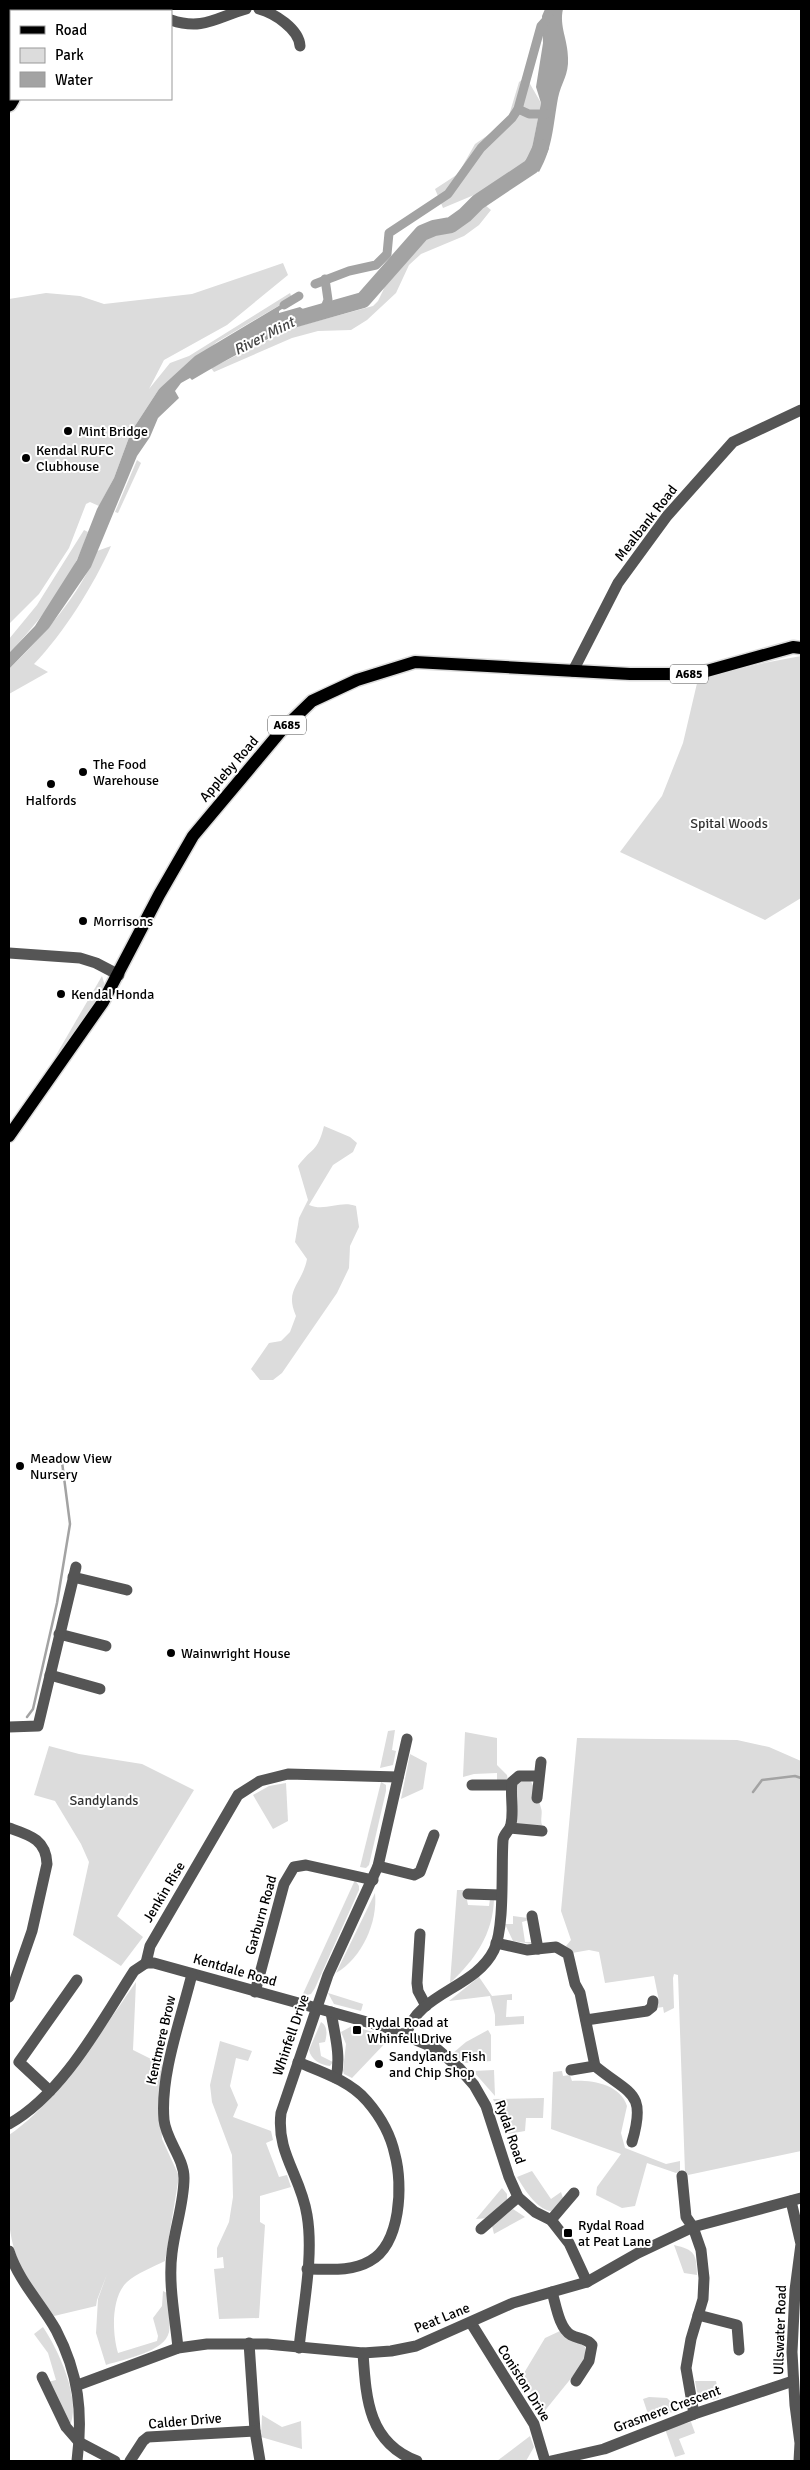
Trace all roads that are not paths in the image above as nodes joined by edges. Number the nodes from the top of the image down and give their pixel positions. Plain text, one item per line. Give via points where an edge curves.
1 (246, 9) edge
2 (259, 9) edge
3 (172, 20) edge
4 (300, 46) dead end
5 (801, 410) edge
6 (801, 648) edge
7 (573, 671) junction
8 (9, 953) edge
9 (119, 975) junction
10 (9, 1136) edge
11 (127, 1590) dead end
12 (60, 1634) junction
13 (106, 1646) dead end
14 (50, 1675) junction
15 (100, 1689) dead end
16 (9, 1727) edge
17 (408, 1739) dead end
18 (541, 1762) dead end
19 (538, 1776) junction
20 (398, 1778) junction
21 (472, 1785) dead end
22 (511, 1785) junction
23 (537, 1798) dead end
24 (9, 1828) edge
25 (510, 1828) junction
26 (542, 1831) dead end
27 (434, 1835) dead end
28 (378, 1866) junction
29 (373, 1880) junction
30 (468, 1894) dead end
31 (501, 1895) junction
32 (532, 1916) dead end
33 (420, 1934) dead end
34 (496, 1943) junction
35 (538, 1949) junction
36 (146, 1963) junction
37 (192, 1974) junction
38 (77, 1980) dead end
39 (255, 1992) junction
40 (9, 1997) edge
41 (653, 2001) dead end
42 (426, 2006) junction
43 (316, 2008) junction
44 (331, 2012) junction
45 (646, 2012) junction
46 (586, 2020) junction
47 (648, 2024) dead end
48 (406, 2035) junction
49 (298, 2062) junction
50 (595, 2066) junction
51 (571, 2070) dead end
52 (336, 2078) junction
53 (640, 2083) dead end
54 (50, 2091) junction
55 (630, 2092) junction
56 (9, 2124) edge
57 (632, 2142) dead end
58 (682, 2176) dead end
59 (574, 2193) dead end
60 (518, 2197) junction
61 (796, 2200) edge
62 (551, 2220) junction
63 (693, 2228) junction
64 (481, 2229) dead end
65 (9, 2251) edge
66 (307, 2269) junction
67 (587, 2282) junction
68 (552, 2292) junction
69 (698, 2314) junction
70 (470, 2323) junction
71 (249, 2343) junction
72 (178, 2348) junction
73 (299, 2348) junction
74 (739, 2350) dead end
75 (363, 2353) junction
76 (42, 2377) dead end
77 (576, 2381) dead end
78 (793, 2381) junction
79 (78, 2385) junction
80 (694, 2414) junction
81 (255, 2431) junction
82 (79, 2442) junction
83 (77, 2461) edge
84 (114, 2461) edge
85 (130, 2461) edge
86 (260, 2461) edge
87 (417, 2461) edge
88 (545, 2461) edge
89 (551, 2461) edge
90 (799, 2461) edge

1 - 3 street via 196,25
2 - 4 street via 269,12 286,25 300,39
5 - 7 street, Mealbank Road via 733,442 667,516 618,584
6 - 7 main road, Appleby Road / A685 via 793,647 696,674
7 - 9 main road, Appleby Road / A685 via 415,662 356,680 312,702 281,731 193,836
8 - 9 street via 80,958
9 - 10 main road, Appleby Road / A685
11 - 12 street via 74,1572
12 - 13 street
12 - 14 street
14 - 15 street
14 - 16 street via 38,1726
17 - 20 street, Whinfell Drive
18 - 19 street
19 - 22 street via 518,1776
19 - 23 street
20 - 28 street, Whinfell Drive
20 - 36 street, Jenkin Rise via 288,1774 260,1781 238,1795 150,1946
21 - 22 street
22 - 25 street
24 - 40 street via 35,1837 47,1856 47,1864 32,1931
25 - 26 street
25 - 31 street via 503,1838
27 - 28 street via 420,1872 414,1875
28 - 29 street, Whinfell Drive
29 - 39 street, Garburn Road via 306,1865 294,1867 284,1884
29 - 43 street, Whinfell Drive
30 - 31 street
31 - 34 street
32 - 35 street
33 - 42 street via 417,1983
34 - 35 street via 527,1950
34 - 42 street via 480,1968
35 - 46 street via 556,1947 568,1954
36 - 37 street, Kentdale Road
36 - 54 street, Jenkin Rise via 134,1971 73,2065
37 - 39 street, Kentdale Road
37 - 72 street, Kentmere Brow via 167,2073 164,2101 164,2122 184,2175 183,2200 176,2222 172,2255
38 - 54 street via 18,2062
39 - 43 street, Kentdale Road
41 - 45 street
42 - 48 street via 415,2015
43 - 44 street, Rydal Road
43 - 49 street, Whinfell Drive
44 - 48 street, Rydal Road
44 - 52 street via 338,2043
45 - 46 street
45 - 47 street
46 - 50 street
48 - 60 street, Rydal Road via 437,2049 474,2085 486,2106
49 - 52 street
49 - 66 street, Whinfell Drive via 280,2113 279,2129 281,2143 300,2186 308,2216
50 - 51 street
50 - 55 street
52 - 66 street via 368,2101 388,2134 400,2180 399,2204 385,2248 372,2261 351,2269
53 - 55 street
54 - 56 street, Jenkin Rise
55 - 57 street via 638,2110
58 - 63 street via 686,2218
59 - 62 street
60 - 62 street, Rydal Road via 535,2212
60 - 64 street
61 - 63 street, Peat Lane
61 - 78 street, Ullswater Road via 801,2250 794,2308
62 - 67 street, Rydal Road via 569,2243
63 - 67 street, Peat Lane via 638,2253
63 - 69 street via 701,2250 704,2278
65 - 79 street via 25,2287 56,2330
66 - 73 street, Whinfell Drive
67 - 68 street, Peat Lane
68 - 70 street, Peat Lane via 513,2303
68 - 77 street via 564,2329 592,2345 589,2361
69 - 74 street via 737,2325
69 - 80 street via 686,2368
70 - 75 street, Peat Lane via 416,2346
70 - 88 street, Coniston Drive via 534,2424
71 - 72 street, Peat Lane
71 - 73 street, Peat Lane
71 - 81 street
72 - 79 street, Peat Lane
73 - 75 street, Peat Lane
75 - 87 street via 372,2420 388,2443
76 - 82 street via 66,2428
78 - 80 street, Grasmere Crescent
78 - 90 street, Ullswater Road
79 - 82 street
80 - 89 street, Grasmere Crescent via 604,2449
81 - 85 street, Calder Drive via 148,2438
81 - 86 street
82 - 83 street
82 - 84 street

